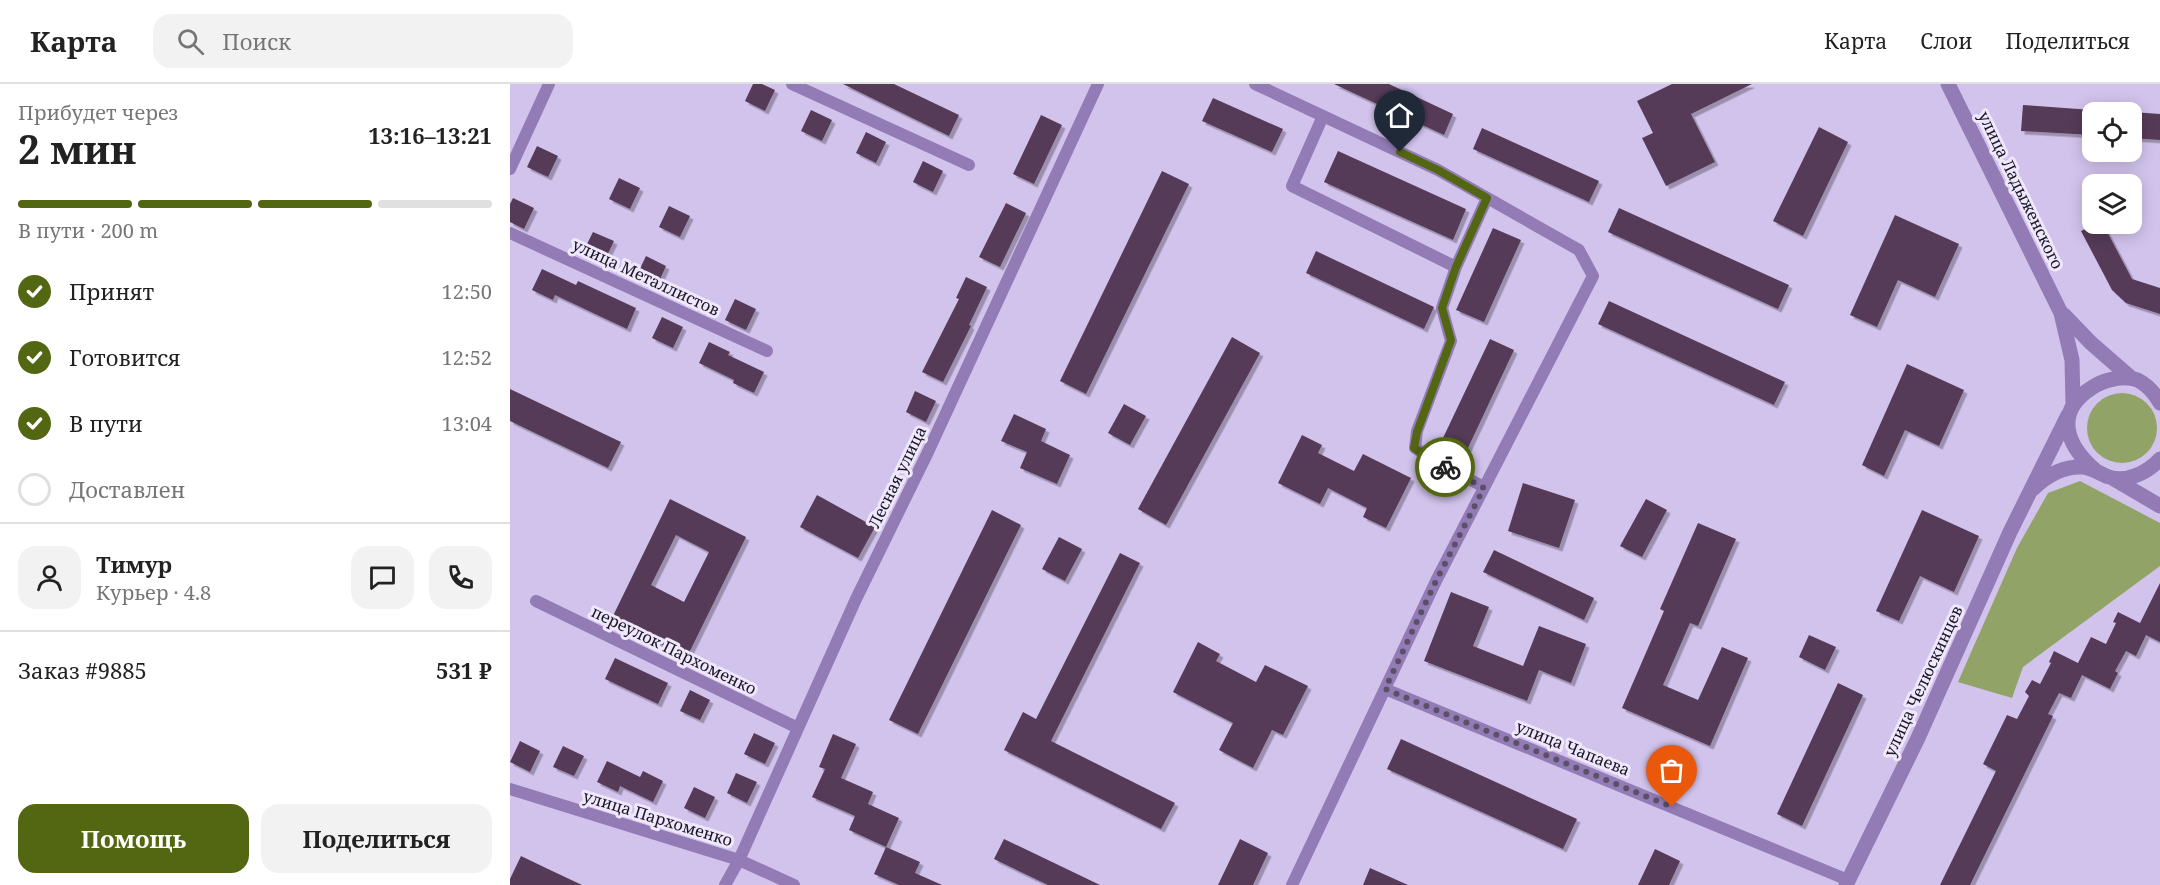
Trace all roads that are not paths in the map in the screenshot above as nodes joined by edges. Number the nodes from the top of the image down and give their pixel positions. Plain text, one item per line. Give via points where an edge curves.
1 (549, 84) edge
2 (792, 84) edge
3 (1098, 84) edge
4 (1255, 84) edge
5 (1948, 84) edge
6 (1323, 116) junction
7 (969, 165) dead end
8 (510, 169) edge
9 (1487, 198) junction
10 (510, 233) edge
11 (1456, 267) junction
12 (2061, 313) junction
13 (767, 351) dead end
14 (2136, 380) junction
15 (2160, 384) edge
16 (2160, 403) edge
17 (2071, 409) junction
18 (2160, 459) edge
19 (2095, 470) junction
20 (2112, 478) junction
21 (1484, 488) junction
22 (2030, 491) junction
23 (2160, 506) edge
24 (536, 601) dead end
25 (1385, 689) junction
26 (798, 728) junction
27 (510, 789) edge
28 (739, 860) junction
29 (1847, 882) edge
30 (726, 885) edge
31 (794, 885) edge
32 (1292, 885) edge

1 - 8 street
2 - 7 street
3 - 26 street, Лесная улица
4 - 6 street
5 - 12 street, улица Ладыженского
6 - 9 street via 1438,170
6 - 11 street via 1292,186
9 - 11 street
9 - 21 street via 1579,250 1593,276
10 - 13 street, улица Металлистов
11 - 21 street via 1442,308 1451,340 1414,448
12 - 14 street
12 - 17 street via 2072,360
14 - 15 street
14 - 16 street via 2154,393
14 - 17 street via 2099,383
17 - 19 street via 2069,434 2073,446
17 - 22 street, улица Челюскинцев
18 - 20 street via 2142,473
19 - 20 street
19 - 22 street via 2083,467 2059,471
20 - 23 street
21 - 25 street
22 - 29 street, улица Челюскинцев via 1918,738
24 - 26 street, переулок Пархоменко
25 - 29 street, улица Чапаева
25 - 32 street
26 - 28 street, Лесная улица
27 - 28 street, улица Пархоменко
28 - 30 street, Лесная улица
28 - 31 street, улица Пархоменко

